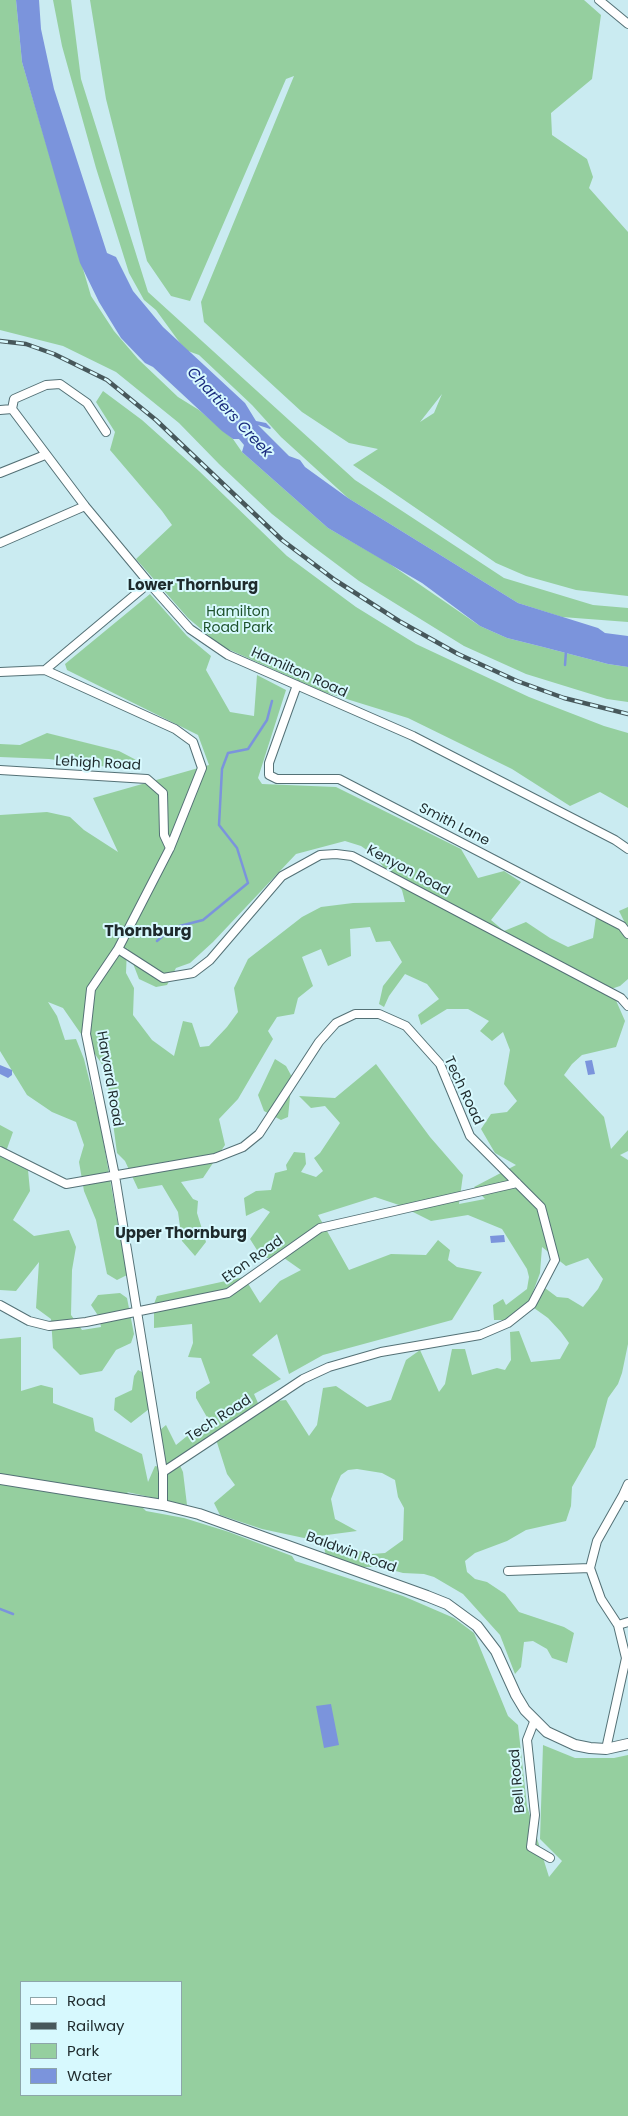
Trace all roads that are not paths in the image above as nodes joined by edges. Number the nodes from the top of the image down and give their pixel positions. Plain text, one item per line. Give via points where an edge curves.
1 (599, 0) edge
2 (628, 24) edge
3 (12, 408) junction
4 (0, 410) edge
5 (106, 432) dead end
6 (45, 455) junction
7 (0, 473) edge
8 (84, 506) junction
9 (0, 543) edge
10 (149, 583) junction
11 (45, 670) junction
12 (0, 672) edge
13 (296, 685) junction
14 (0, 770) edge
15 (170, 848) junction
16 (628, 849) edge
17 (628, 934) edge
18 (118, 949) junction
19 (628, 1006) edge
20 (0, 1151) edge
21 (115, 1176) junction
22 (517, 1183) junction
23 (0, 1305) edge
24 (137, 1313) junction
25 (163, 1472) junction
26 (0, 1478) edge
27 (628, 1484) edge
28 (626, 1496) edge
29 (163, 1506) junction
30 (590, 1568) junction
31 (508, 1571) dead end
32 (628, 1622) edge
33 (618, 1625) junction
34 (534, 1722) junction
35 (628, 1744) edge
36 (606, 1748) junction
37 (550, 1858) dead end

1 - 2 street
3 - 4 street
3 - 5 street via 14,399 46,385 60,384 87,403
3 - 6 street, Hamilton Road
6 - 7 street
6 - 8 street, Hamilton Road
8 - 9 street
8 - 10 street, Hamilton Road
10 - 11 street
10 - 13 street, Hamilton Road via 190,629 228,655
11 - 12 street, Harvard Road
11 - 15 street, Harvard Road via 175,729 193,742 202,768
13 - 16 street, Hamilton Road via 413,736
13 - 17 street, Smith Lane via 269,763 269,775 273,778 339,780 622,926
14 - 15 street, Lehigh Road via 147,779 163,793 164,835
15 - 18 street, Harvard Road
18 - 19 street, Kenyon Road via 163,978 193,973 210,960 282,876 320,855 336,854 352,856 621,998
18 - 21 street, Harvard Road via 91,989 86,1034
20 - 21 street, Tech Road via 66,1184
21 - 22 street, Tech Road via 215,1158 243,1147 259,1134 319,1042 336,1023 355,1014 379,1014 406,1026 440,1064 470,1136
21 - 24 street, Harvard Road
22 - 24 street, Eton Road via 320,1228 228,1294
22 - 25 street, Tech Road via 541,1207 555,1260 532,1304 508,1322 480,1335 381,1352 329,1367 303,1379
23 - 24 street, Eton Road via 29,1321 49,1326
24 - 25 street, Harvard Road
25 - 29 street, Harvard Road
26 - 29 street, Baldwin Road
27 - 28 street
28 - 30 street via 597,1541
29 - 34 street, Baldwin Road via 199,1514 447,1604 488,1638 516,1696
30 - 31 street
30 - 33 street via 601,1598
32 - 33 street
33 - 36 street via 626,1658
34 - 36 street, Baldwin Road via 560,1740
34 - 37 street, Bell Road via 527,1740 535,1815 531,1847
35 - 36 street, Baldwin Road

